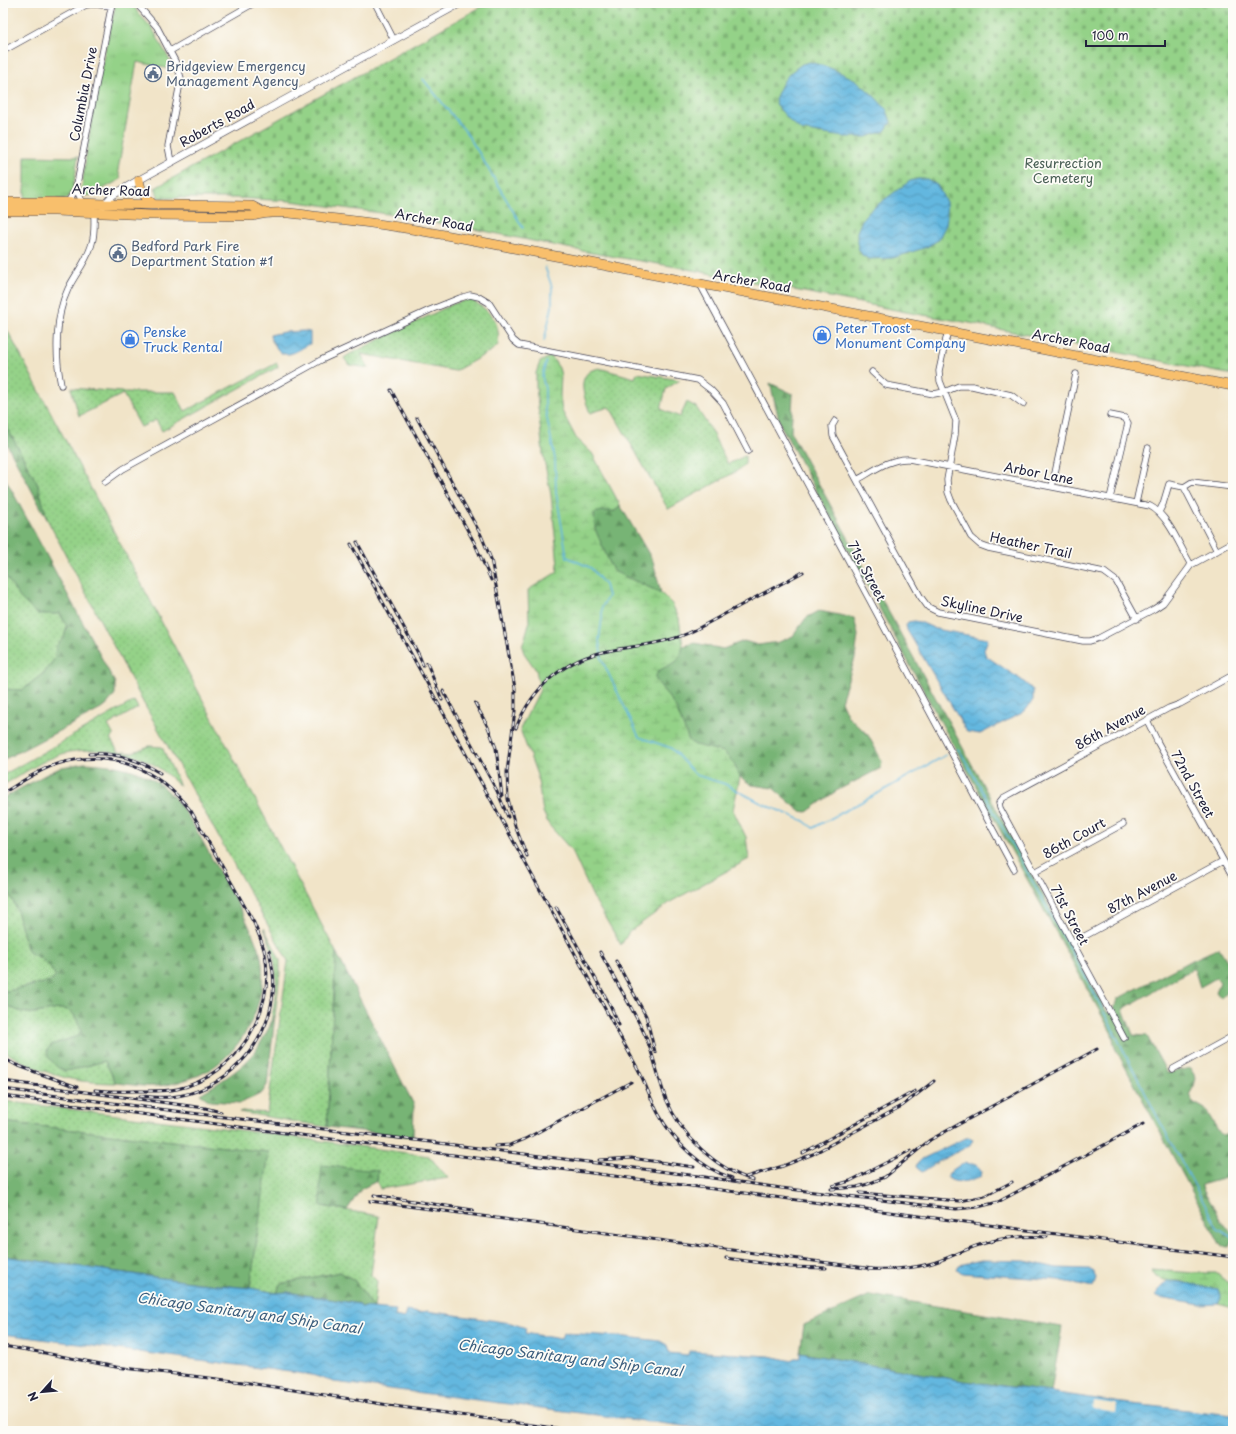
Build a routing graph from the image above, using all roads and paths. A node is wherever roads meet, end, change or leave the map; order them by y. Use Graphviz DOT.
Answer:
graph roads {
  1 [pos="136,3"];
  2 [pos="254,3"];
  3 [pos="375,3"];
  4 [pos="461,3"];
  5 [pos="111,5"];
  6 [pos="247,5"];
  7 [pos="394,40"];
  8 [pos="3,51"];
  9 [pos="170,51"];
  10 [pos="171,162"];
  11 [pos="139,180"];
  12 [pos="76,189"];
  13 [pos="3,202"];
  14 [pos="68,202"];
  15 [pos="82,203"];
  16 [pos="105,204"];
  17 [pos="153,204"];
  18 [pos="3,211"];
  19 [pos="94,213"];
  20 [pos="265,213"];
  21 [pos="700,284"];
  22 [pos="948,330"];
  23 [pos="872,372"];
  24 [pos="1076,374"];
  25 [pos="61,385"];
  26 [pos="1233,386"];
  27 [pos="944,392"];
  28 [pos="1023,404"];
  29 [pos="1110,415"];
  30 [pos="835,421"];
  31 [pos="1148,448"];
  32 [pos="748,451"];
  33 [pos="949,466"];
  34 [pos="857,480"];
  35 [pos="105,482"];
  36 [pos="1184,486"];
  37 [pos="1052,487"];
  38 [pos="1233,487"];
  39 [pos="1110,498"];
  40 [pos="1136,503"];
  41 [pos="1159,512"];
  42 [pos="1233,542"];
  43 [pos="1217,550"];
  44 [pos="1191,565"];
  45 [pos="1137,619"];
  46 [pos="1233,675"];
  47 [pos="1147,720"];
  48 [pos="999,803"];
  49 [pos="1123,824"];
  50 [pos="1223,861"];
  51 [pos="1014,869"];
  52 [pos="1035,872"];
  53 [pos="1233,878"];
  54 [pos="1072,942"];
  55 [pos="1233,1036"];
  56 [pos="1124,1038"];
  57 [pos="1173,1069"];
  1 -- 9 [label="street"];
  2 -- 6 [label="street"];
  3 -- 7 [label="street"];
  4 -- 7 [label="street, Roberts Road"];
  5 -- 8 [label="street"];
  5 -- 12 [label="street, Columbia Drive"];
  6 -- 9 [label="street"];
  7 -- 10 [label="street, Roberts Road"];
  9 -- 10 [label="street"];
  10 -- 11 [label="street, Roberts Road"];
  11 -- 16 [label="street, Roberts Road"];
  11 -- 17 [label="main road"];
  12 -- 14 [label="street, Columbia Drive"];
  12 -- 15 [label="street"];
  13 -- 14 [label="main road, Archer Road"];
  14 -- 15 [label="main road, Archer Road"];
  15 -- 16 [label="main road, Archer Road"];
  16 -- 17 [label="main road, Archer Road"];
  16 -- 19 [label="street, Roberts Road"];
  17 -- 20 [label="main road, Archer Road"];
  18 -- 19 [label="main road, Archer Road"];
  19 -- 20 [label="main road, Archer Road"];
  19 -- 25 [label="street"];
  20 -- 21 [label="main road, Archer Road"];
  21 -- 22 [label="main road, Archer Road"];
  21 -- 51 [label="street, 71st Street"];
  22 -- 26 [label="main road, Archer Road"];
  22 -- 27 [label="street, Heather Trail"];
  23 -- 27 [label="street"];
  24 -- 37 [label="street"];
  27 -- 28 [label="street"];
  27 -- 33 [label="street, Heather Trail"];
  29 -- 39 [label="street"];
  30 -- 34 [label="street, Skyline Drive"];
  31 -- 40 [label="street"];
  32 -- 35 [label="street"];
  33 -- 34 [label="street, Arbor Lane"];
  33 -- 37 [label="street, Arbor Lane"];
  33 -- 45 [label="street, Heather Trail"];
  34 -- 45 [label="street, Skyline Drive"];
  36 -- 38 [label="street"];
  36 -- 41 [label="street"];
  36 -- 43 [label="street"];
  37 -- 39 [label="street, Arbor Lane"];
  39 -- 40 [label="street, Arbor Lane"];
  40 -- 41 [label="street, Arbor Lane"];
  41 -- 44 [label="street"];
  42 -- 43 [label="street"];
  43 -- 44 [label="street"];
  44 -- 45 [label="street, Skyline Drive"];
  46 -- 47 [label="street, 86th Avenue"];
  47 -- 48 [label="street, 86th Avenue"];
  47 -- 50 [label="street, 72nd Street"];
  48 -- 52 [label="street, 71st Street"];
  49 -- 52 [label="street, 86th Court"];
  50 -- 53 [label="street, 72nd Street"];
  50 -- 54 [label="street, 87th Avenue"];
  52 -- 54 [label="street, 71st Street"];
  54 -- 56 [label="street, 71st Street"];
  55 -- 57 [label="street"];
}
